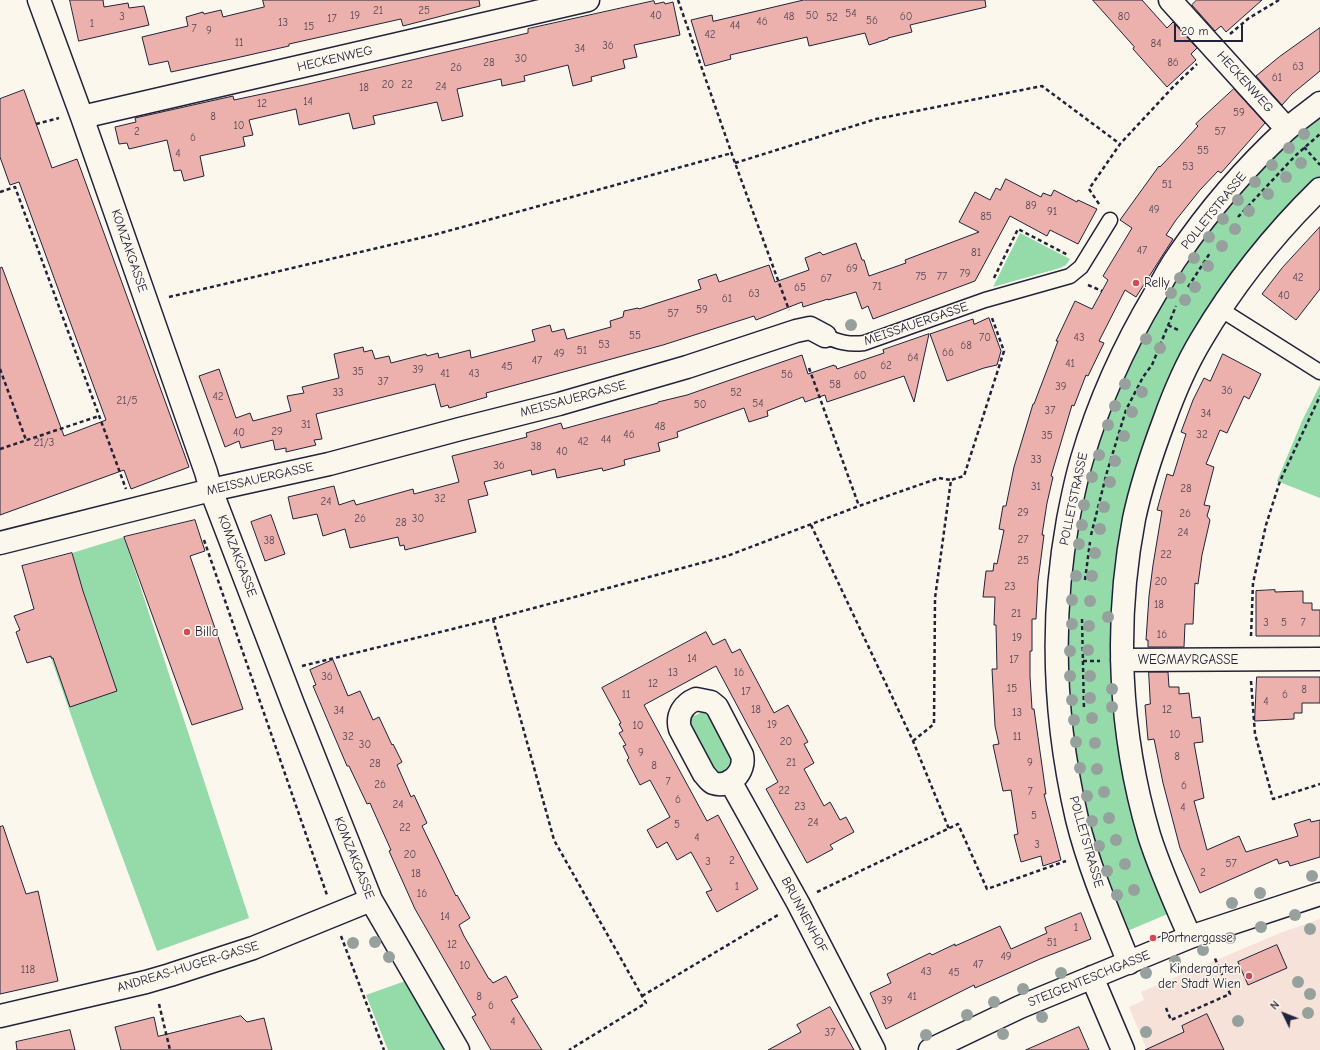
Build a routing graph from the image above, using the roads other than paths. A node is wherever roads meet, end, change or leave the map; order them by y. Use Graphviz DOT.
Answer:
graph roads {
  1 [pos="39,0"];
  2 [pos="588,0"];
  3 [pos="1170,0"];
  4 [pos="1320,103"];
  5 [pos="74,117"];
  6 [pos="1287,129"];
  7 [pos="1320,189"];
  8 [pos="1110,220"];
  9 [pos="1220,309"];
  10 [pos="824,336"];
  11 [pos="1320,372"];
  12 [pos="211,490"];
  13 [pos="0,543"];
  14 [pos="1320,659"];
  15 [pos="1122,660"];
  16 [pos="730,781"];
  17 [pos="1320,894"];
  18 [pos="371,900"];
  19 [pos="1190,937"];
  20 [pos="1129,963"];
  21 [pos="1092,977"];
  22 [pos="0,1016"];
  23 [pos="458,1050"];
  24 [pos="874,1050"];
  25 [pos="930,1050"];
  26 [pos="1123,1050"];
  1 -- 5 [label="street, KOMZAKGASSE"];
  2 -- 5 [label="street, HECKENWEG"];
  3 -- 6 [label="street, HECKENWEG"];
  4 -- 6 [label="street, POLLETSTRASSE"];
  5 -- 12 [label="street, KOMZAKGASSE"];
  6 -- 20 [label="street, POLLETSTRASSE"];
  7 -- 9 [label="street"];
  8 -- 10 [label="lane, MEISSAUERGASSE"];
  9 -- 11 [label="lane"];
  9 -- 15 [label="street"];
  10 -- 12 [label="street, MEISSAUERGASSE"];
  12 -- 13 [label="street, MEISSAUERGASSE"];
  12 -- 18 [label="street, KOMZAKGASSE"];
  14 -- 15 [label="street, WEGMAYRGASSE"];
  15 -- 19 [label="street"];
  16 -- 24 [label="street, BRUNNENHOF"];
  17 -- 19 [label="street, STEIGENTESCHGASSE"];
  18 -- 22 [label="street, ANDREAS-HUGER-GASSE"];
  18 -- 23 [label="street, KOMZAKGASSE"];
  19 -- 20 [label="street, STEIGENTESCHGASSE"];
  20 -- 21 [label="street, STEIGENTESCHGASSE"];
  21 -- 25 [label="street, STEIGENTESCHGASSE"];
  21 -- 26 [label="street"];
}
